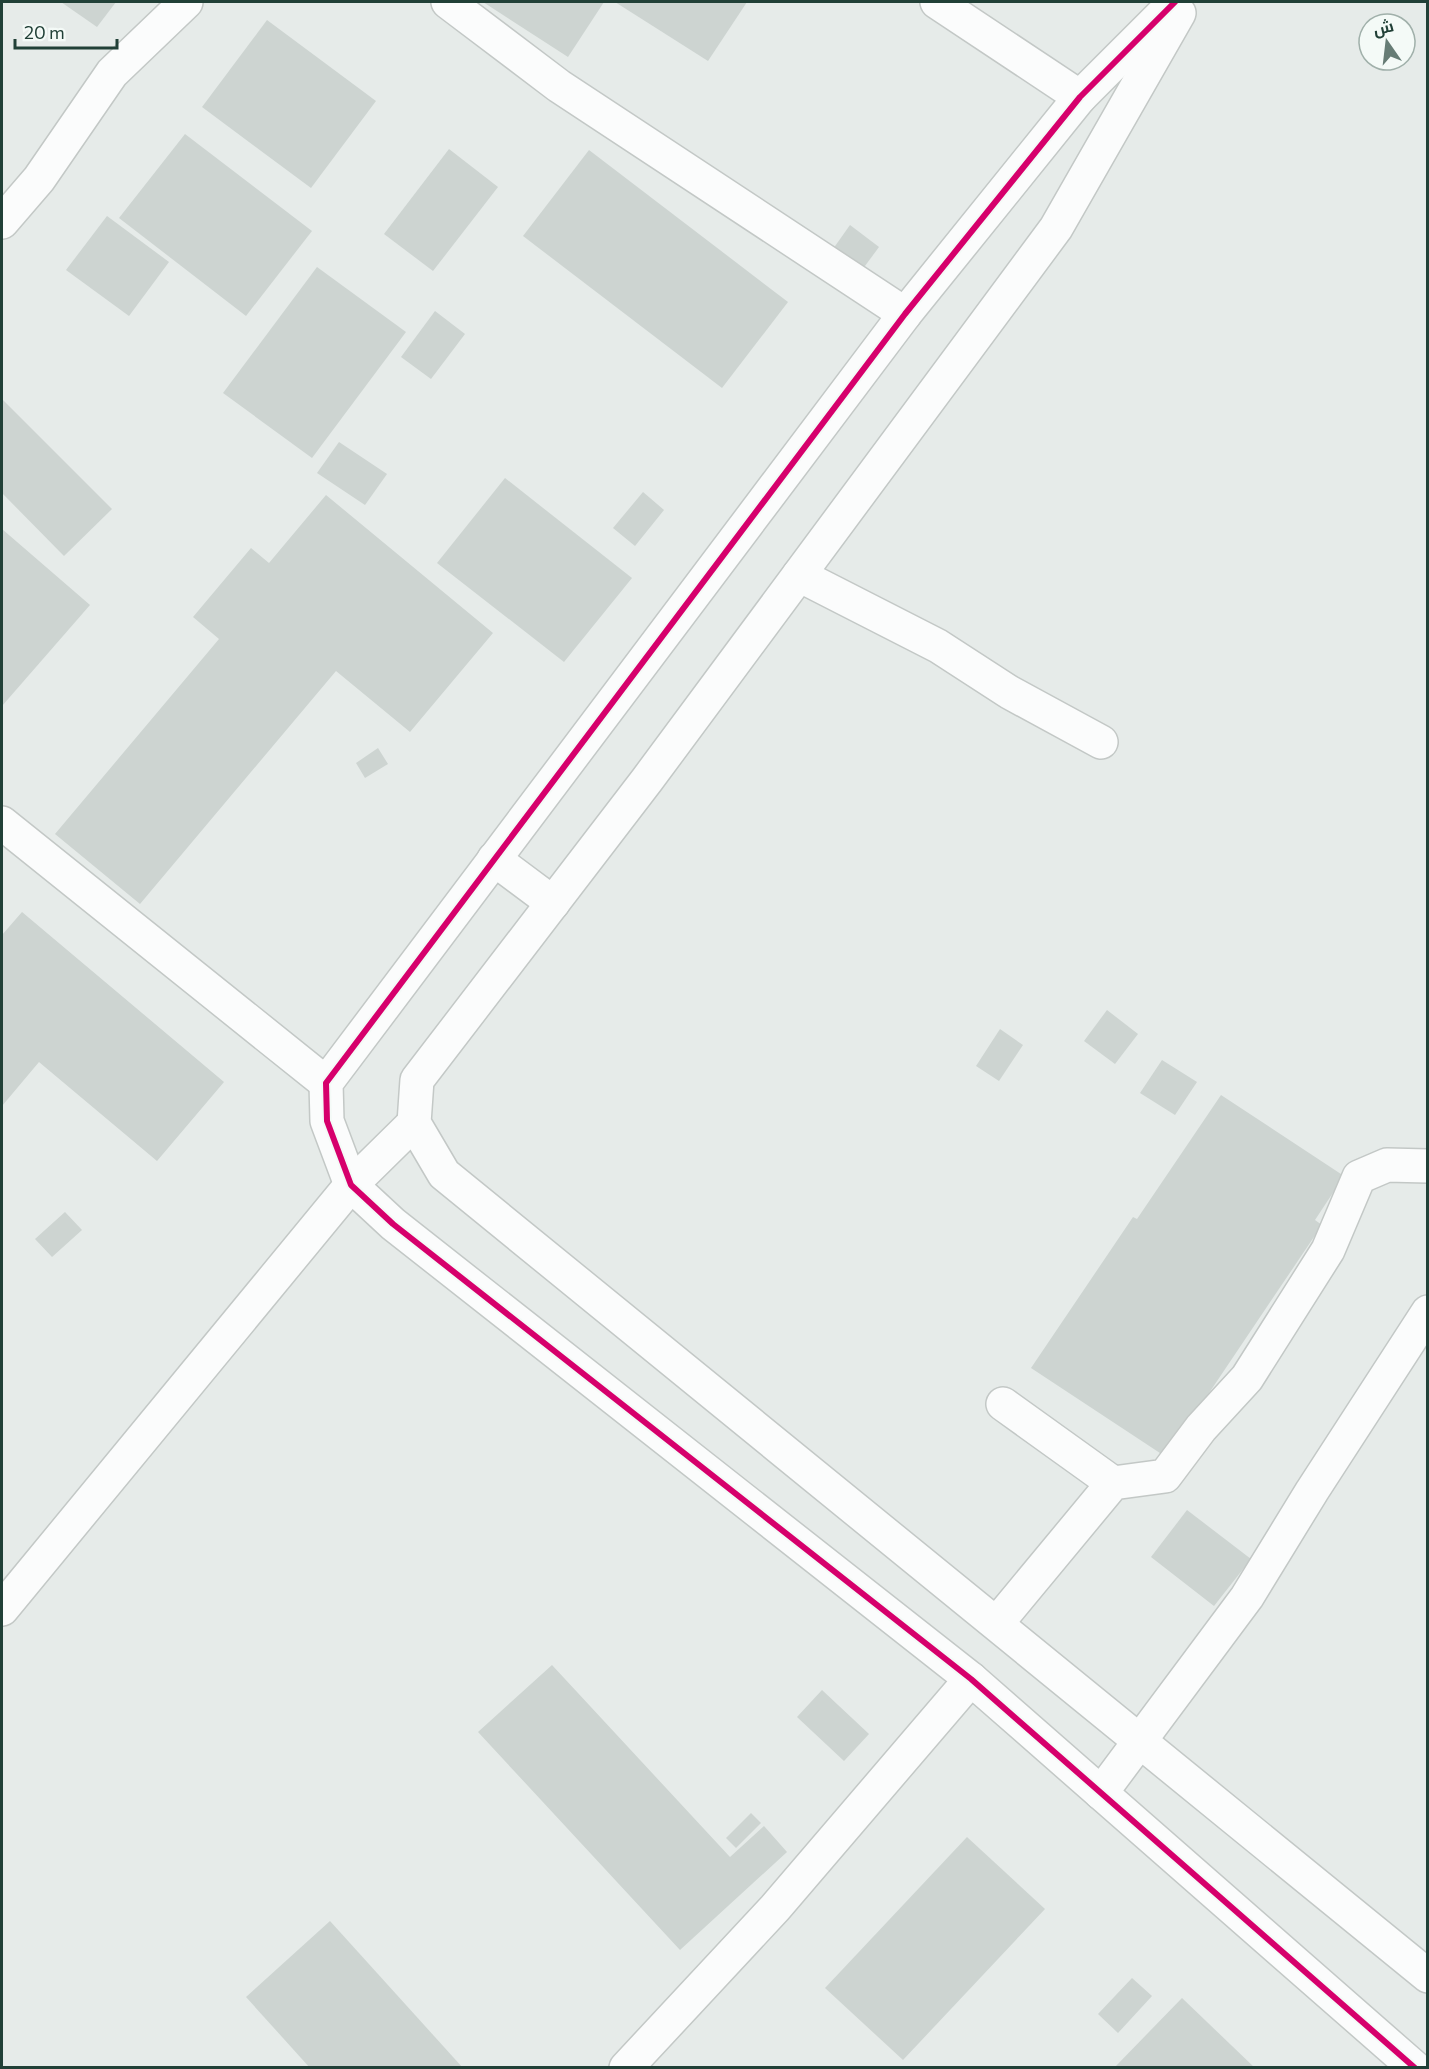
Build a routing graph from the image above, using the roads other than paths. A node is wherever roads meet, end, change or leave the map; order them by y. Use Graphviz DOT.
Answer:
graph roads {
  1 [pos="186,2"];
  2 [pos="448,2"];
  3 [pos="937,2"];
  4 [pos="1175,2"];
  5 [pos="1185,2"];
  6 [pos="1080,97"];
  7 [pos="2,222"];
  8 [pos="905,315"];
  9 [pos="799,575"];
  10 [pos="1101,742"];
  11 [pos="2,823"];
  12 [pos="494,860"];
  13 [pos="553,903"];
  14 [pos="326,1083"];
  15 [pos="414,1124"];
  16 [pos="1428,1166"];
  17 [pos="351,1185"];
  18 [pos="1428,1312"];
  19 [pos="1003,1404"];
  20 [pos="1113,1483"];
  21 [pos="2,1609"];
  22 [pos="997,1623"];
  23 [pos="971,1679"];
  24 [pos="1140,1740"];
  25 [pos="1101,1793"];
  26 [pos="1428,1976"];
  27 [pos="1395,2061"];
  28 [pos="626,2067"];
  1 -- 7 [label="street"];
  2 -- 8 [label="street"];
  3 -- 6 [label="street"];
  4 -- 6 [label="street"];
  5 -- 9 [label="street"];
  6 -- 8 [label="street"];
  8 -- 12 [label="street"];
  9 -- 10 [label="street"];
  9 -- 13 [label="street"];
  11 -- 14 [label="street"];
  12 -- 13 [label="street"];
  12 -- 14 [label="street"];
  13 -- 15 [label="street"];
  14 -- 17 [label="street"];
  15 -- 17 [label="street"];
  15 -- 22 [label="street"];
  16 -- 20 [label="street"];
  17 -- 21 [label="street"];
  17 -- 23 [label="street"];
  18 -- 24 [label="street"];
  19 -- 20 [label="street"];
  20 -- 22 [label="street"];
  22 -- 24 [label="street"];
  23 -- 25 [label="street"];
  23 -- 28 [label="street"];
  24 -- 25 [label="street"];
  24 -- 26 [label="street"];
  25 -- 27 [label="street"];
}
